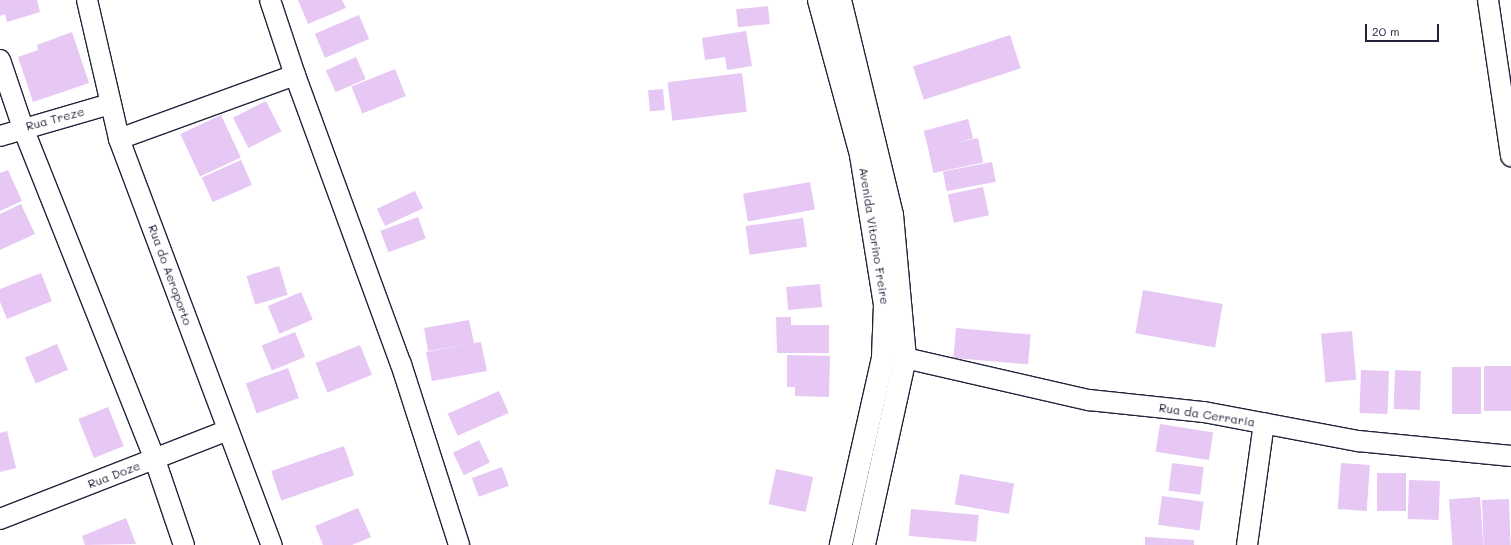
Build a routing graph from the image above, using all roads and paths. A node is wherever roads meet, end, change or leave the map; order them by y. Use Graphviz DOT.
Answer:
graph roads {
  1 [pos="87,0"];
  2 [pos="270,0"];
  3 [pos="819,0"];
  4 [pos="840,0"];
  5 [pos="1488,0"];
  6 [pos="0,60"];
  7 [pos="295,75"];
  8 [pos="110,104"];
  9 [pos="23,128"];
  10 [pos="0,136"];
  11 [pos="119,139"];
  12 [pos="1511,156"];
  13 [pos="905,358"];
  14 [pos="1264,423"];
  15 [pos="228,430"];
  16 [pos="1511,456"];
  17 [pos="155,460"];
  18 [pos="0,519"];
  19 [pos="184,545"];
  20 [pos="272,545"];
  21 [pos="459,545"];
  22 [pos="841,545"];
  23 [pos="864,545"];
  24 [pos="1247,545"];
  1 -- 8 [label="street, Rua do Aeroporto"];
  2 -- 7 [label="street"];
  3 -- 22 [label="street, Avenida Vitorino Freire"];
  4 -- 13 [label="street, Avenida Vitorino Freire"];
  5 -- 12 [label="street"];
  6 -- 9 [label="street"];
  7 -- 11 [label="street"];
  7 -- 21 [label="street"];
  8 -- 9 [label="street, Rua Treze"];
  8 -- 11 [label="street, Rua do Aeroporto"];
  9 -- 10 [label="street, Rua Treze"];
  9 -- 17 [label="street"];
  11 -- 15 [label="street, Rua do Aeroporto"];
  13 -- 14 [label="street, Rua da Cerraria"];
  13 -- 23 [label="street, Avenida Vitorino Freire"];
  14 -- 16 [label="street, Rua da Cerraria"];
  14 -- 24 [label="street"];
  15 -- 17 [label="street, Rua Doze"];
  15 -- 20 [label="street, Rua do Aeroporto"];
  17 -- 18 [label="street, Rua Doze"];
  17 -- 19 [label="street"];
}
